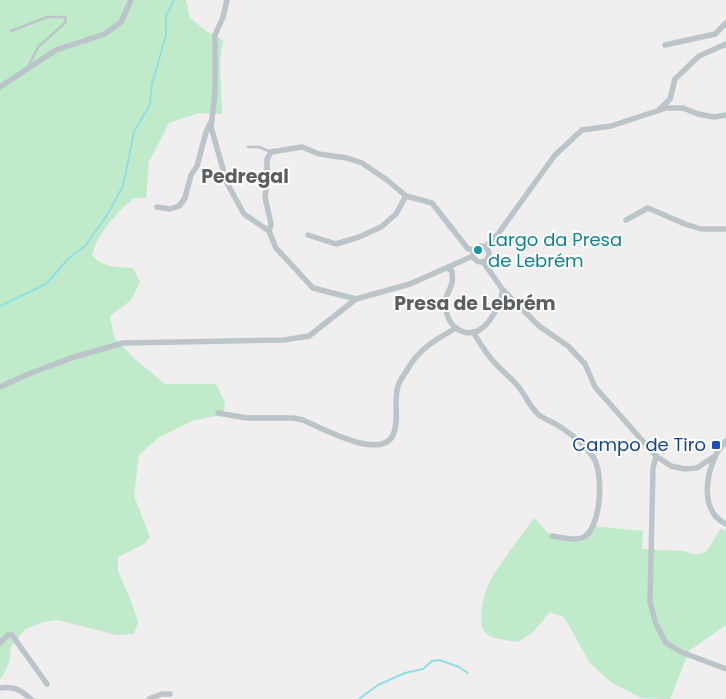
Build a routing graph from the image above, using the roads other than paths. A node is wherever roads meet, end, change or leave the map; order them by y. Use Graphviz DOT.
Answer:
graph roads {
  1 [pos="131,0"];
  2 [pos="226,0"];
  3 [pos="726,23"];
  4 [pos="11,31"];
  5 [pos="726,44"];
  6 [pos="665,45"];
  7 [pos="28,69"];
  8 [pos="0,88"];
  9 [pos="657,111"];
  10 [pos="726,115"];
  11 [pos="212,120"];
  12 [pos="248,146"];
  13 [pos="271,152"];
  14 [pos="406,196"];
  15 [pos="157,207"];
  16 [pos="626,220"];
  17 [pos="726,229"];
  18 [pos="270,231"];
  19 [pos="308,236"];
  20 [pos="485,247"];
  21 [pos="474,253"];
  22 [pos="483,262"];
  23 [pos="447,268"];
  24 [pos="503,290"];
  25 [pos="356,299"];
  26 [pos="456,328"];
  27 [pos="473,332"];
  28 [pos="0,387"];
  29 [pos="218,413"];
  30 [pos="726,441"];
  31 [pos="656,456"];
  32 [pos="715,456"];
  33 [pos="726,524"];
  34 [pos="552,536"];
  35 [pos="0,643"];
  36 [pos="725,669"];
  37 [pos="47,684"];
  38 [pos="0,688"];
  39 [pos="170,694"];
  40 [pos="31,699"];
  41 [pos="149,699"];
  1 -- 7 [label="street"];
  2 -- 11 [label="street"];
  3 -- 6 [label="street"];
  4 -- 7 [label="lane"];
  5 -- 9 [label="street"];
  7 -- 8 [label="street"];
  9 -- 10 [label="street"];
  9 -- 20 [label="street"];
  11 -- 15 [label="street"];
  11 -- 18 [label="street"];
  12 -- 13 [label="lane"];
  13 -- 14 [label="street"];
  13 -- 18 [label="street"];
  14 -- 19 [label="street"];
  14 -- 21 [label="street"];
  16 -- 17 [label="street"];
  18 -- 25 [label="street"];
  20 -- 21 [label="street"];
  20 -- 22 [label="street"];
  21 -- 22 [label="street"];
  21 -- 23 [label="street"];
  22 -- 24 [label="street"];
  23 -- 25 [label="street"];
  23 -- 26 [label="street"];
  24 -- 27 [label="street"];
  24 -- 31 [label="street"];
  25 -- 28 [label="street"];
  26 -- 27 [label="street"];
  26 -- 29 [label="street"];
  27 -- 34 [label="street"];
  30 -- 32 [label="street"];
  31 -- 32 [label="street"];
  31 -- 36 [label="street"];
  32 -- 33 [label="street"];
  35 -- 37 [label="street"];
  38 -- 40 [label="street"];
  39 -- 41 [label="street"];
}
